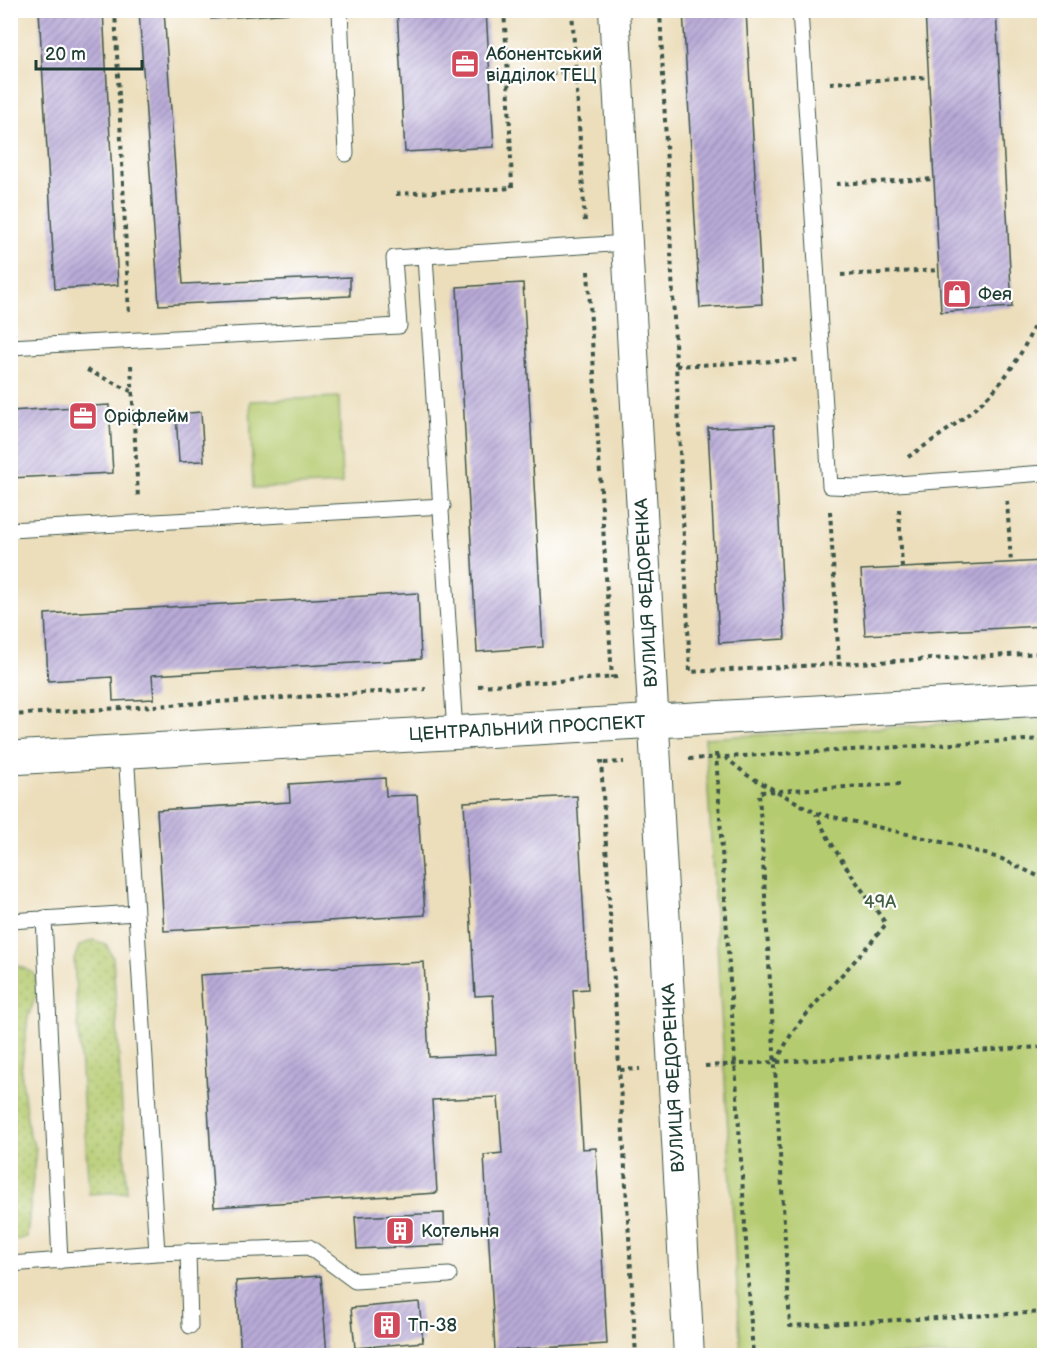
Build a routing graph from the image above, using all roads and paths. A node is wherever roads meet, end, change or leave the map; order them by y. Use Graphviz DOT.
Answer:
graph roads {
  1 [pos="115,10"];
  2 [pos="340,10"];
  3 [pos="504,10"];
  4 [pos="572,10"];
  5 [pos="614,10"];
  6 [pos="660,10"];
  7 [pos="800,10"];
  8 [pos="576,72"];
  9 [pos="508,75"];
  10 [pos="928,77"];
  11 [pos="804,84"];
  12 [pos="346,154"];
  13 [pos="934,179"];
  14 [pos="811,185"];
  15 [pos="1044,193"];
  16 [pos="396,194"];
  17 [pos="627,243"];
  18 [pos="586,245"];
  19 [pos="425,256"];
  20 [pos="939,270"];
  21 [pos="816,276"];
  22 [pos="1044,295"];
  23 [pos="1044,300"];
  24 [pos="130,340"];
  25 [pos="10,347"];
  26 [pos="821,359"];
  27 [pos="676,366"];
  28 [pos="83,368"];
  29 [pos="133,392"];
  30 [pos="901,460"];
  31 [pos="1044,473"];
  32 [pos="1005,476"];
  33 [pos="897,484"];
  34 [pos="830,486"];
  35 [pos="443,506"];
  36 [pos="140,523"];
  37 [pos="10,530"];
  38 [pos="1011,563"];
  39 [pos="902,568"];
  40 [pos="1044,653"];
  41 [pos="839,664"];
  42 [pos="711,672"];
  43 [pos="452,687"];
  44 [pos="1044,699"];
  45 [pos="10,715"];
  46 [pos="714,717"];
  47 [pos="653,721"];
  48 [pos="455,733"];
  49 [pos="1044,739"];
  50 [pos="126,751"];
  51 [pos="717,757"];
  52 [pos="725,757"];
  53 [pos="10,758"];
  54 [pos="591,760"];
  55 [pos="656,760"];
  56 [pos="604,763"];
  57 [pos="900,784"];
  58 [pos="776,791"];
  59 [pos="816,813"];
  60 [pos="1044,879"];
  61 [pos="136,913"];
  62 [pos="44,918"];
  63 [pos="10,921"];
  64 [pos="1044,1047"];
  65 [pos="776,1063"];
  66 [pos="673,1068"];
  67 [pos="620,1070"];
  68 [pos="188,1251"];
  69 [pos="157,1253"];
  70 [pos="60,1261"];
  71 [pos="10,1264"];
  72 [pos="449,1275"];
  73 [pos="1044,1312"];
  74 [pos="190,1326"];
  75 [pos="636,1356"];
  76 [pos="689,1356"];
  77 [pos="753,1356"];
  1 -- 24 [label="path"];
  2 -- 12 [label="lane"];
  3 -- 9 [label="path"];
  4 -- 8 [label="path"];
  5 -- 17 [label="street, ВУЛИЦЯ ФЕДОРЕНКА"];
  6 -- 27 [label="path"];
  7 -- 11 [label="lane"];
  8 -- 9 [label="path"];
  8 -- 18 [label="path"];
  9 -- 16 [label="path"];
  10 -- 11 [label="path"];
  11 -- 14 [label="lane"];
  13 -- 14 [label="path"];
  14 -- 21 [label="lane"];
  15 -- 22 [label="path"];
  17 -- 18 [label="lane"];
  17 -- 47 [label="street, ВУЛИЦЯ ФЕДОРЕНКА"];
  18 -- 19 [label="lane"];
  18 -- 43 [label="path"];
  19 -- 24 [label="lane"];
  19 -- 35 [label="lane"];
  20 -- 21 [label="path"];
  21 -- 26 [label="lane"];
  23 -- 30 [label="path"];
  24 -- 25 [label="lane"];
  24 -- 29 [label="path"];
  26 -- 27 [label="path"];
  26 -- 34 [label="lane"];
  27 -- 42 [label="path"];
  28 -- 29 [label="path"];
  29 -- 36 [label="path"];
  31 -- 32 [label="lane"];
  32 -- 33 [label="lane"];
  32 -- 38 [label="path"];
  33 -- 34 [label="lane"];
  33 -- 39 [label="path"];
  34 -- 41 [label="path"];
  35 -- 36 [label="lane"];
  35 -- 43 [label="lane"];
  36 -- 37 [label="lane"];
  40 -- 41 [label="path"];
  41 -- 42 [label="path"];
  42 -- 46 [label="path"];
  43 -- 45 [label="path"];
  43 -- 48 [label="lane"];
  44 -- 46 [label="street, ЦЕНТРАЛЬНИЙ ПРОСПЕКТ"];
  46 -- 47 [label="street, ЦЕНТРАЛЬНИЙ ПРОСПЕКТ"];
  46 -- 51 [label="path"];
  47 -- 48 [label="street, ЦЕНТРАЛЬНИЙ ПРОСПЕКТ"];
  47 -- 55 [label="street, ВУЛИЦЯ ФЕДОРЕНКА"];
  48 -- 50 [label="street, ЦЕНТРАЛЬНИЙ ПРОСПЕКТ"];
  49 -- 52 [label="path"];
  50 -- 53 [label="street, ЦЕНТРАЛЬНИЙ ПРОСПЕКТ"];
  50 -- 61 [label="lane"];
  51 -- 52 [label="path"];
  51 -- 55 [label="path"];
  51 -- 77 [label="path"];
  52 -- 58 [label="path"];
  54 -- 56 [label="path"];
  55 -- 56 [label="path"];
  55 -- 66 [label="street, ВУЛИЦЯ ФЕДОРЕНКА"];
  56 -- 67 [label="path"];
  57 -- 58 [label="path"];
  58 -- 59 [label="path"];
  58 -- 65 [label="path"];
  59 -- 60 [label="path"];
  59 -- 65 [label="path"];
  61 -- 62 [label="lane"];
  61 -- 69 [label="lane"];
  62 -- 63 [label="lane"];
  62 -- 70 [label="lane"];
  64 -- 65 [label="path"];
  65 -- 66 [label="path"];
  65 -- 73 [label="path"];
  66 -- 67 [label="path"];
  66 -- 76 [label="street, ВУЛИЦЯ ФЕДОРЕНКА"];
  67 -- 75 [label="path"];
  68 -- 69 [label="lane"];
  68 -- 72 [label="lane"];
  68 -- 74 [label="lane"];
  69 -- 70 [label="lane"];
  70 -- 71 [label="lane"];
}
